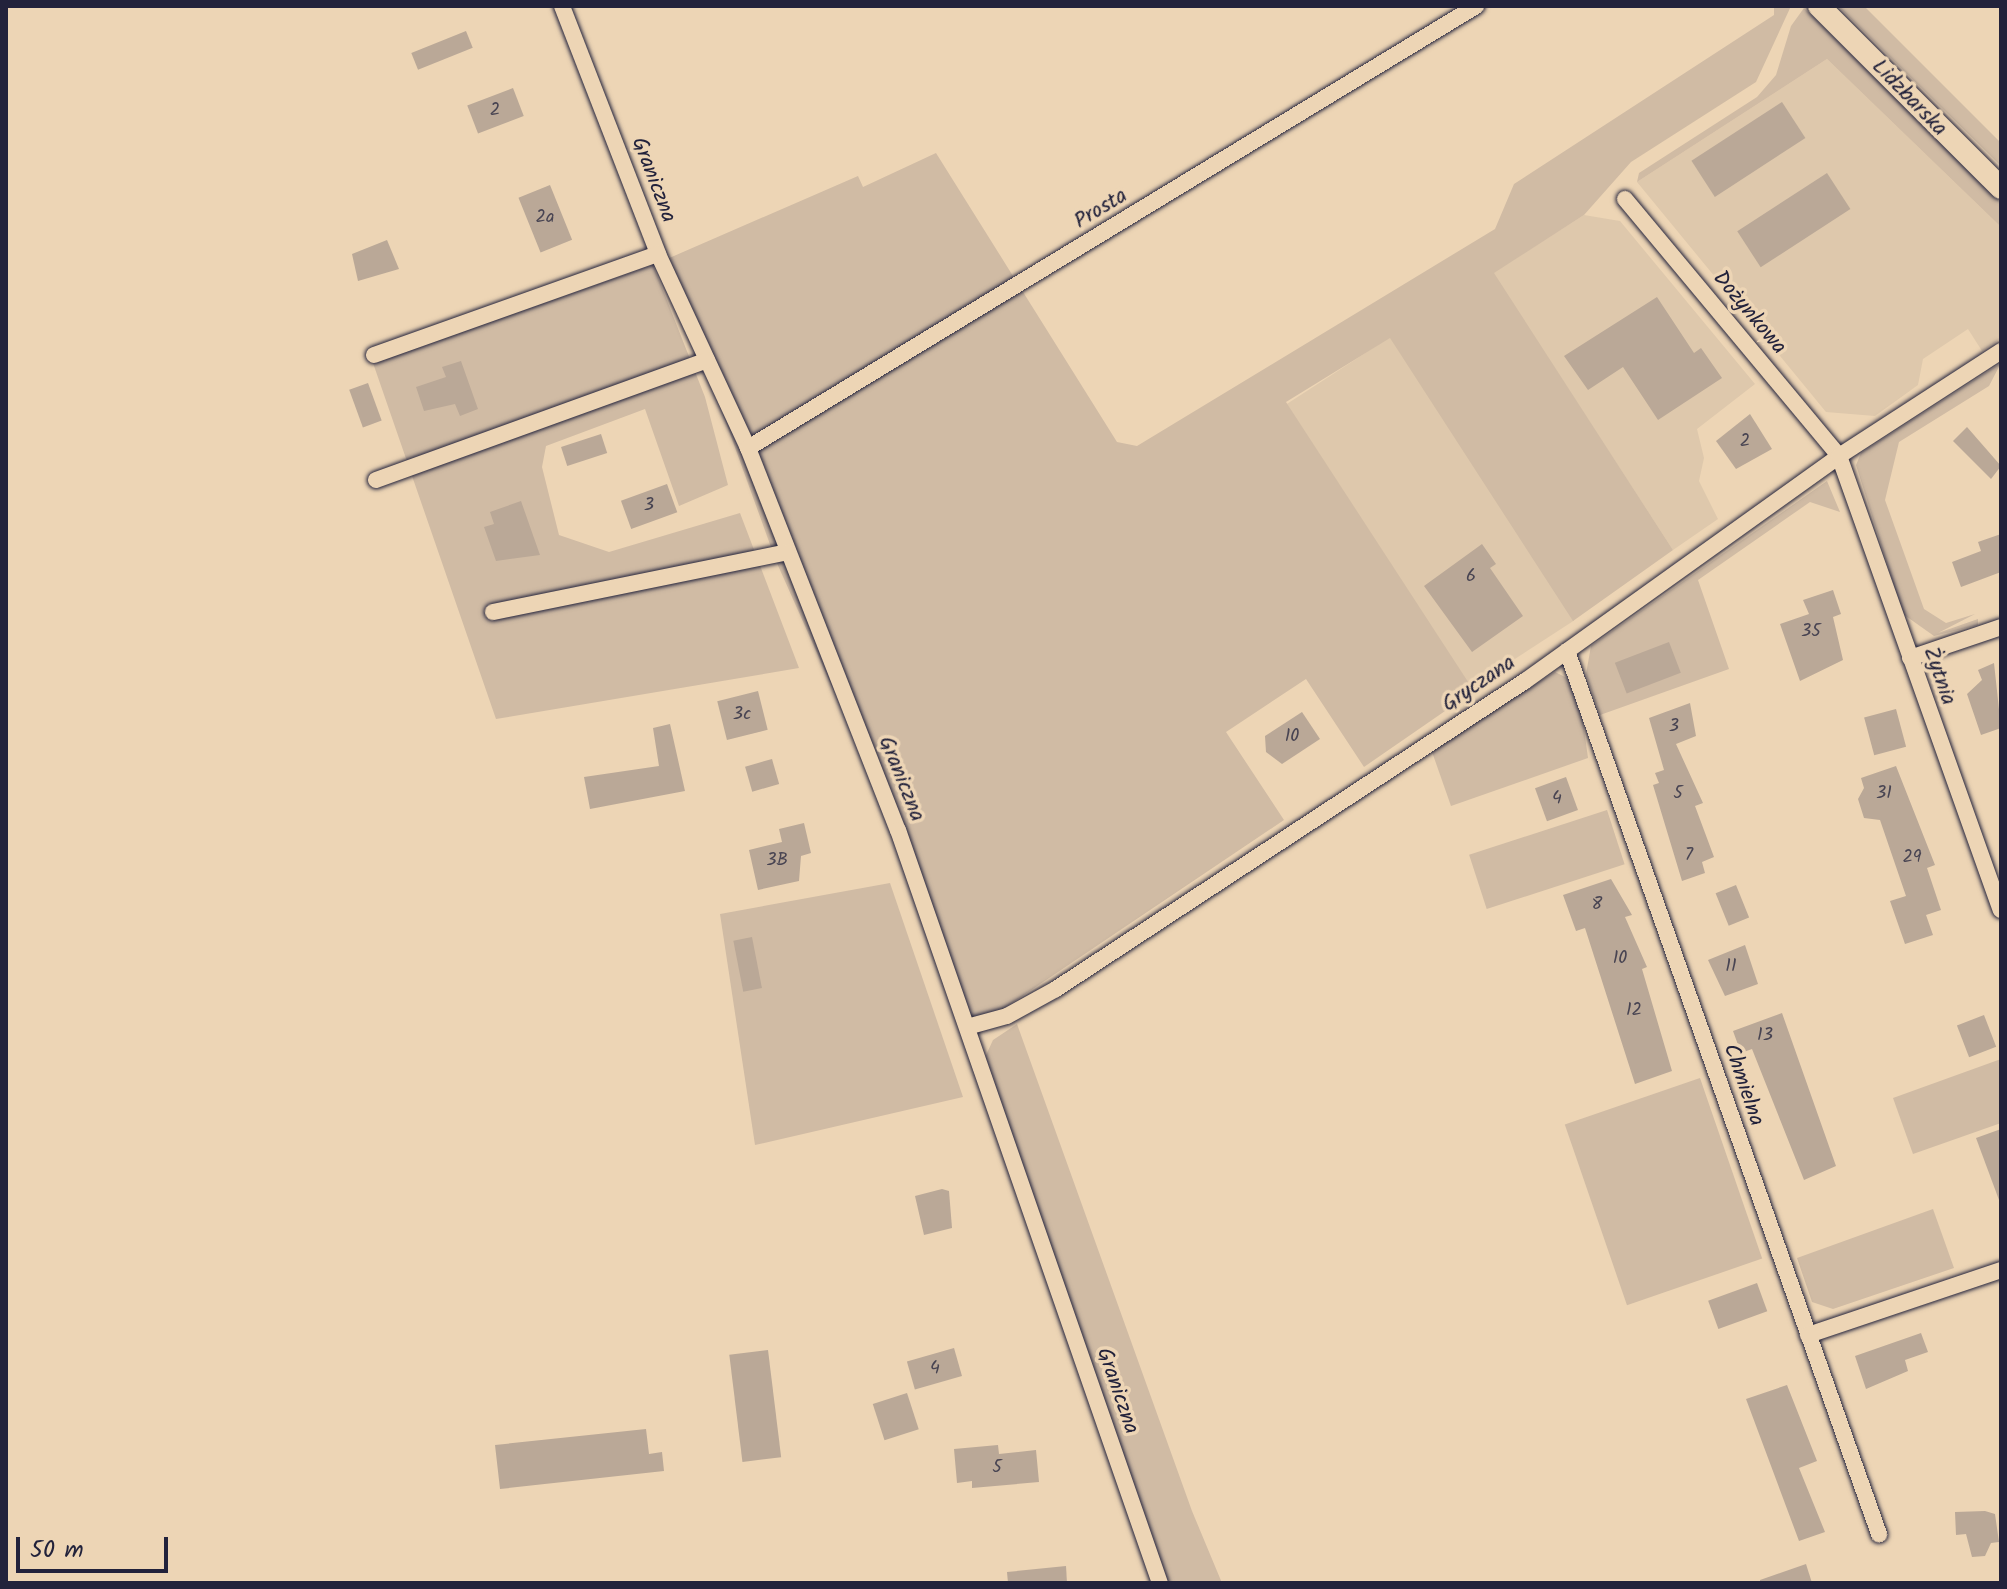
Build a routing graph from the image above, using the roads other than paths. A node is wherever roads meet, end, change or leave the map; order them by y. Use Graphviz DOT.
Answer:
graph roads {
  1 [pos="562,6"];
  2 [pos="1476,6"];
  3 [pos="1819,6"];
  4 [pos="2001,188"];
  5 [pos="1625,199"];
  6 [pos="658,254"];
  7 [pos="2001,351"];
  8 [pos="374,355"];
  9 [pos="707,360"];
  10 [pos="748,448"];
  11 [pos="1839,456"];
  12 [pos="376,480"];
  13 [pos="787,552"];
  14 [pos="493,612"];
  15 [pos="2001,627"];
  16 [pos="1567,651"];
  17 [pos="1910,658"];
  18 [pos="2001,910"];
  19 [pos="967,1027"];
  20 [pos="2001,1270"];
  21 [pos="1808,1335"];
  22 [pos="1879,1534"];
  23 [pos="1160,1583"];
  1 -- 6 [label="street, Graniczna"];
  2 -- 10 [label="street, Prosta"];
  3 -- 4 [label="main road, Lidzbarska"];
  5 -- 11 [label="street, Dożynkowa"];
  6 -- 8 [label="street"];
  6 -- 9 [label="street, Graniczna"];
  7 -- 11 [label="street, Gryczana"];
  9 -- 10 [label="street, Graniczna"];
  9 -- 12 [label="street"];
  10 -- 13 [label="street, Graniczna"];
  11 -- 16 [label="street, Gryczana"];
  11 -- 17 [label="street, Żytnia"];
  13 -- 14 [label="street"];
  13 -- 19 [label="street, Graniczna"];
  15 -- 17 [label="street"];
  16 -- 19 [label="street, Gryczana"];
  16 -- 21 [label="street, Chmielna"];
  17 -- 18 [label="street, Żytnia"];
  19 -- 23 [label="street, Graniczna"];
  20 -- 21 [label="street"];
  21 -- 22 [label="street, Chmielna"];
}
